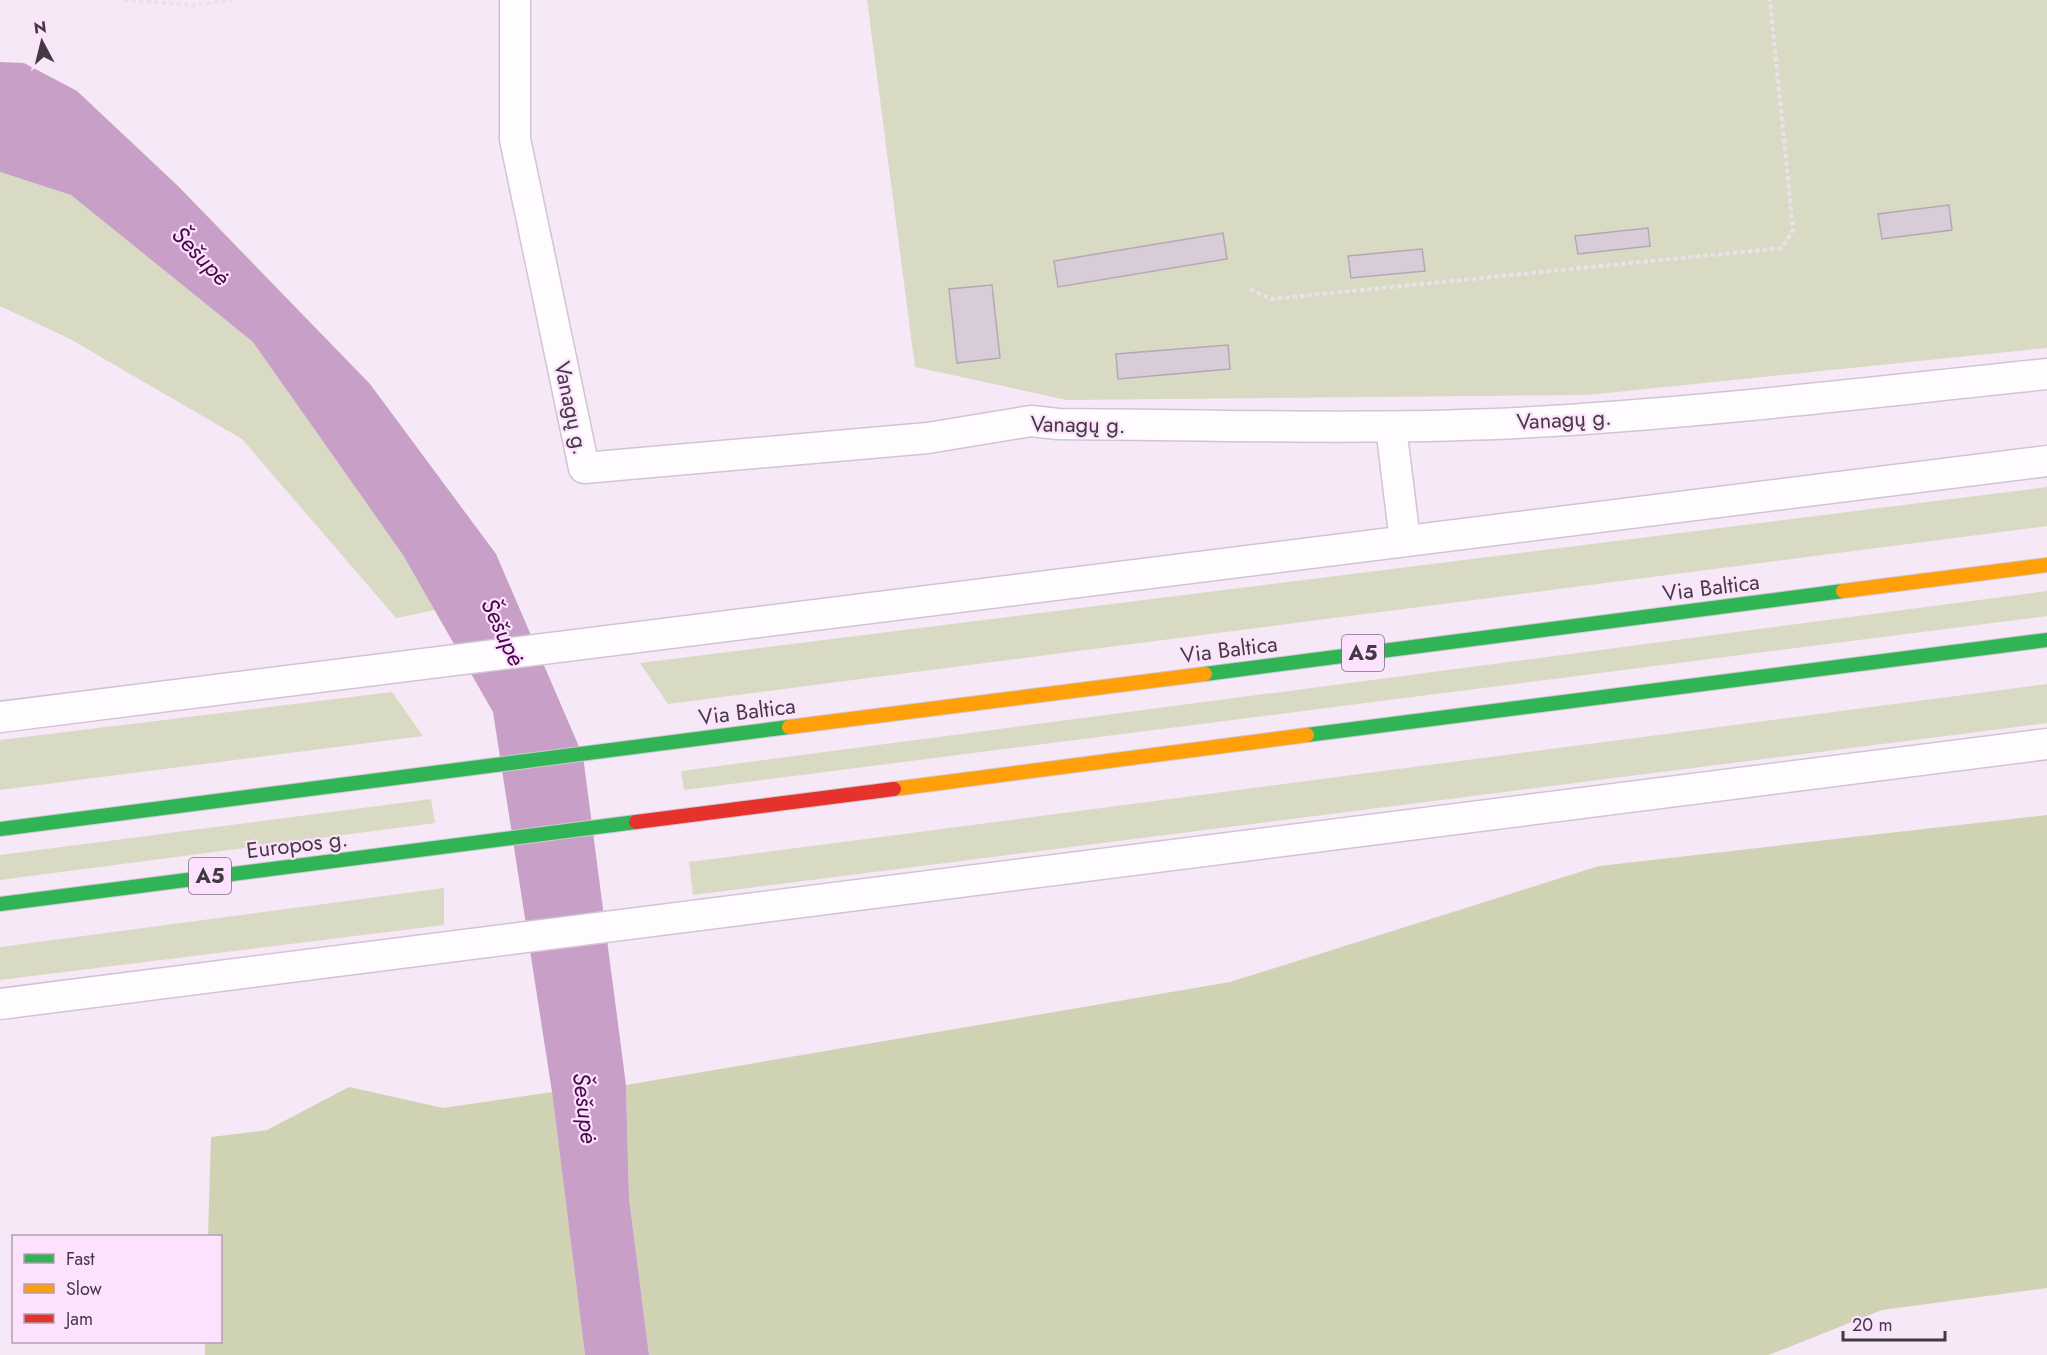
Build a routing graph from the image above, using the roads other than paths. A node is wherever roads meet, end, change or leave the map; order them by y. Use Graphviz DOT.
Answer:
graph roads {
  1 [pos="515,0"];
  2 [pos="2047,374"];
  3 [pos="1391,427"];
  4 [pos="2047,461"];
  5 [pos="1405,541"];
  6 [pos="2047,565"];
  7 [pos="2047,640"];
  8 [pos="0,717"];
  9 [pos="2047,744"];
  10 [pos="0,829"];
  11 [pos="0,904"];
  12 [pos="0,1004"];
  1 -- 3 [label="street, Vanagų g."];
  2 -- 3 [label="street, Vanagų g."];
  3 -- 5 [label="street"];
  4 -- 5 [label="street"];
  5 -- 8 [label="street"];
  6 -- 10 [label="highway, Via Baltica / A5"];
  7 -- 11 [label="highway, Europos g. / A5"];
  9 -- 12 [label="street"];
}
